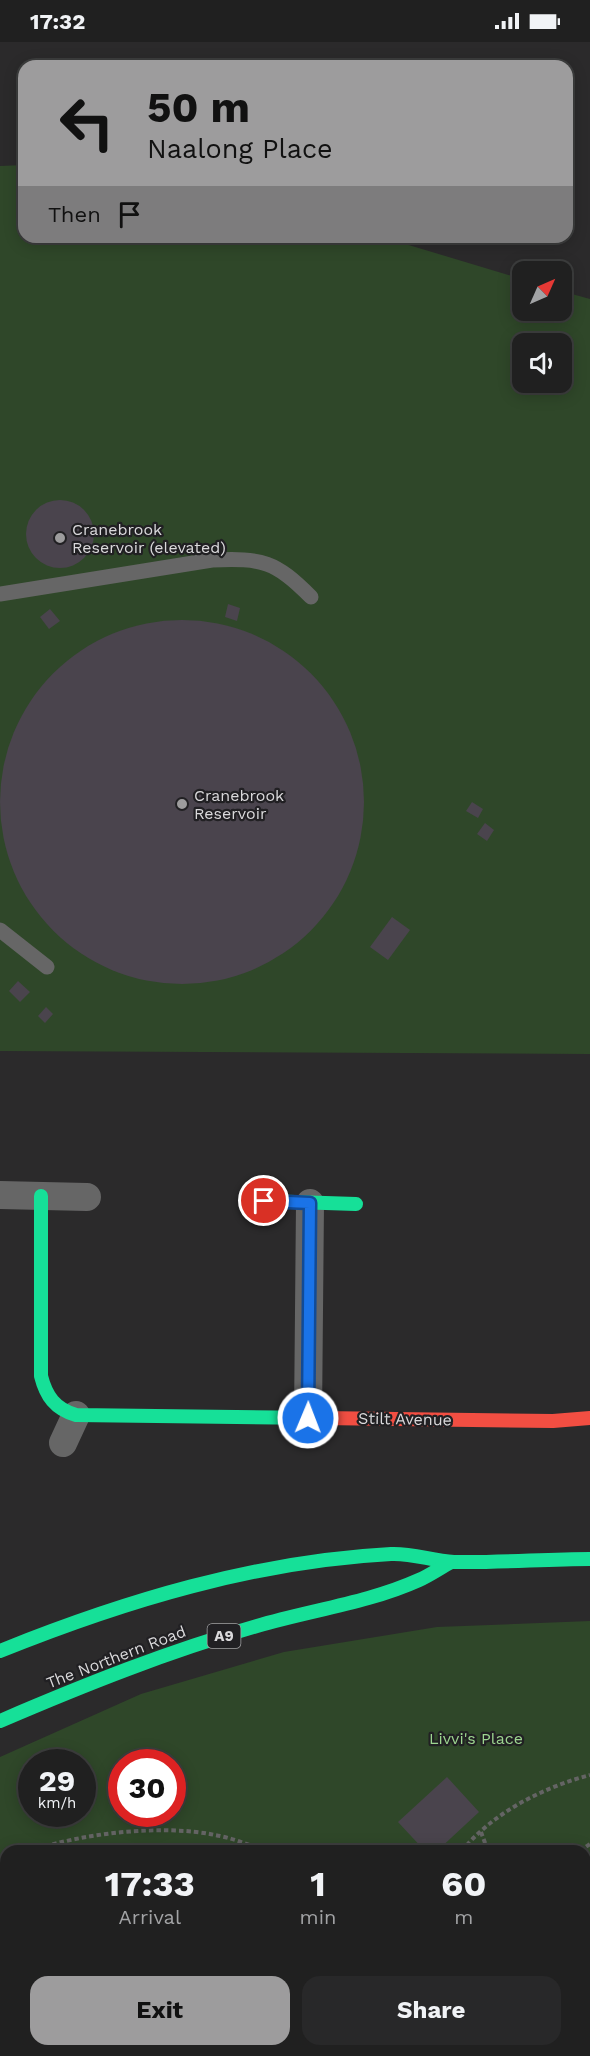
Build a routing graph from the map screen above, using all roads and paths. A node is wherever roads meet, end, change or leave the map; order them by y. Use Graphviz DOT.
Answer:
graph roads {
  1 [pos="0,594"];
  2 [pos="311,597"];
  3 [pos="0,930"];
  4 [pos="47,967"];
  5 [pos="0,1195"];
  6 [pos="41,1196"];
  7 [pos="87,1197"];
  8 [pos="264,1201"];
  9 [pos="310,1203"];
  10 [pos="356,1204"];
  11 [pos="76,1415"];
  12 [pos="308,1418"];
  13 [pos="590,1418"];
  14 [pos="63,1443"];
  15 [pos="590,1559"];
  16 [pos="450,1562"];
  17 [pos="0,1651"];
  18 [pos="0,1721"];
  19 [pos="590,1775"];
  20 [pos="481,1832"];
  21 [pos="56,1845"];
  22 [pos="248,1845"];
  23 [pos="468,1845"];
  24 [pos="486,1845"];
  1 -- 2 [label="lane"];
  3 -- 4 [label="lane"];
  5 -- 6 [label="street"];
  6 -- 7 [label="street"];
  6 -- 11 [label="main road, Stilt Avenue"];
  8 -- 9 [label="main road"];
  9 -- 10 [label="main road"];
  9 -- 12 [label="street"];
  11 -- 12 [label="main road, Stilt Avenue"];
  11 -- 14 [label="street"];
  12 -- 13 [label="main road, Stilt Avenue"];
  15 -- 16 [label="main road, The Northern Road / A9"];
  16 -- 17 [label="main road, The Northern Road / A9"];
  16 -- 18 [label="main road, The Northern Road / A9"];
  19 -- 20 [label="path"];
  20 -- 23 [label="path"];
  20 -- 24 [label="path"];
  21 -- 22 [label="path"];
}
